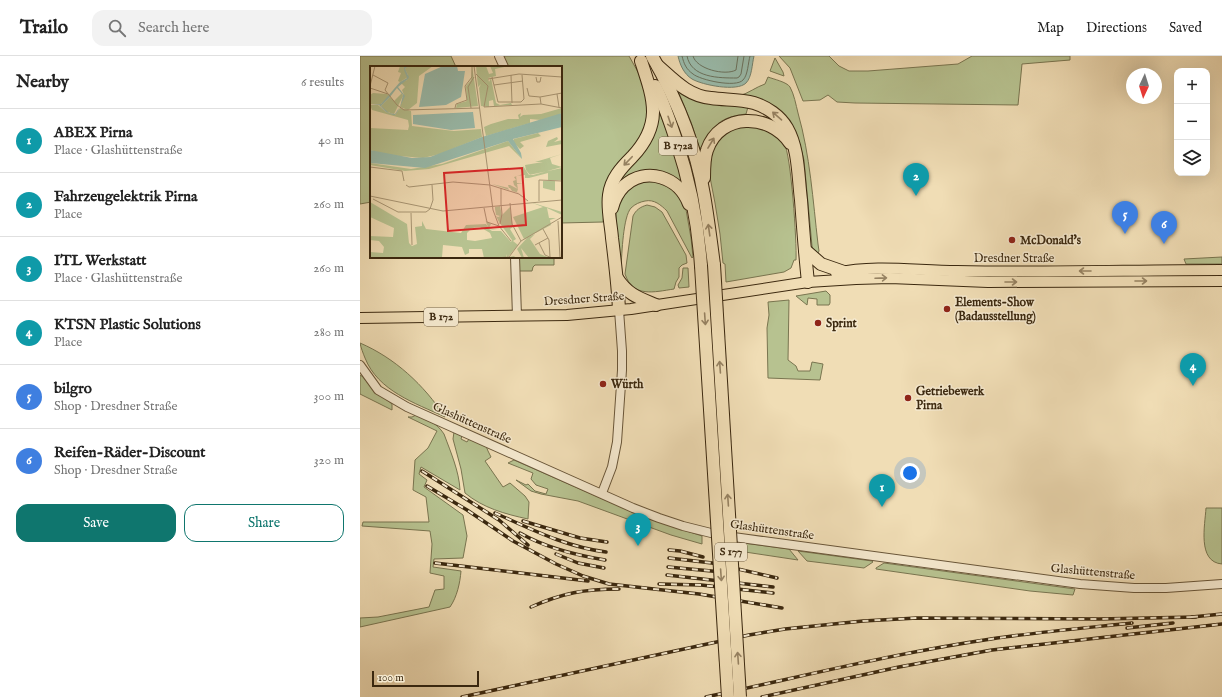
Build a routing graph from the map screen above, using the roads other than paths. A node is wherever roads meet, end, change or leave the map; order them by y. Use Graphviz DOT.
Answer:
graph roads {
  1 [pos="499,56"];
  2 [pos="647,60"];
  3 [pos="504,66"];
  4 [pos="794,150"];
  5 [pos="704,195"];
  6 [pos="610,217"];
  7 [pos="699,236"];
  8 [pos="805,250"];
  9 [pos="516,258"];
  10 [pos="714,265"];
  11 [pos="701,266"];
  12 [pos="1222,270"];
  13 [pos="841,275"];
  14 [pos="617,277"];
  15 [pos="1222,281"];
  16 [pos="808,282"];
  17 [pos="656,305"];
  18 [pos="619,310"];
  19 [pos="517,316"];
  20 [pos="362,319"];
  21 [pos="360,365"];
  22 [pos="602,493"];
  23 [pos="1222,584"];
  24 [pos="728,697"];
  25 [pos="740,697"];
  1 -- 3 [label="street"];
  4 -- 2 [label="highway, one-way"];
  2 -- 5 [label="highway, B 172a"];
  2 -- 6 [label="highway, one-way"];
  2 -- 7 [label="highway, B 172a, one-way"];
  5 -- 4 [label="highway, one-way"];
  4 -- 8 [label="highway"];
  10 -- 5 [label="highway, B 172a, one-way"];
  6 -- 7 [label="highway"];
  6 -- 14 [label="highway"];
  7 -- 11 [label="highway, B 172a"];
  8 -- 13 [label="highway"];
  8 -- 16 [label="highway"];
  9 -- 19 [label="street"];
  25 -- 10 [label="highway, S 177, one-way, bridge"];
  11 -- 24 [label="highway, S 177, one-way, bridge"];
  12 -- 13 [label="main road, Dresdner Straße, one-way"];
  13 -- 15 [label="main road, Dresdner Straße, one-way"];
  13 -- 16 [label="main road, Dresdner Straße / B 172"];
  14 -- 17 [label="highway"];
  14 -- 18 [label="highway"];
  16 -- 17 [label="main road, Dresdner Straße / B 172"];
  17 -- 18 [label="main road, Dresdner Straße / B 172"];
  18 -- 19 [label="main road, Dresdner Straße / B 172"];
  18 -- 22 [label="street"];
  19 -- 20 [label="main road, Dresdner Straße / B 172"];
  21 -- 22 [label="street, Glashüttenstraße"];
  22 -- 23 [label="street, Glashüttenstraße"];
}
